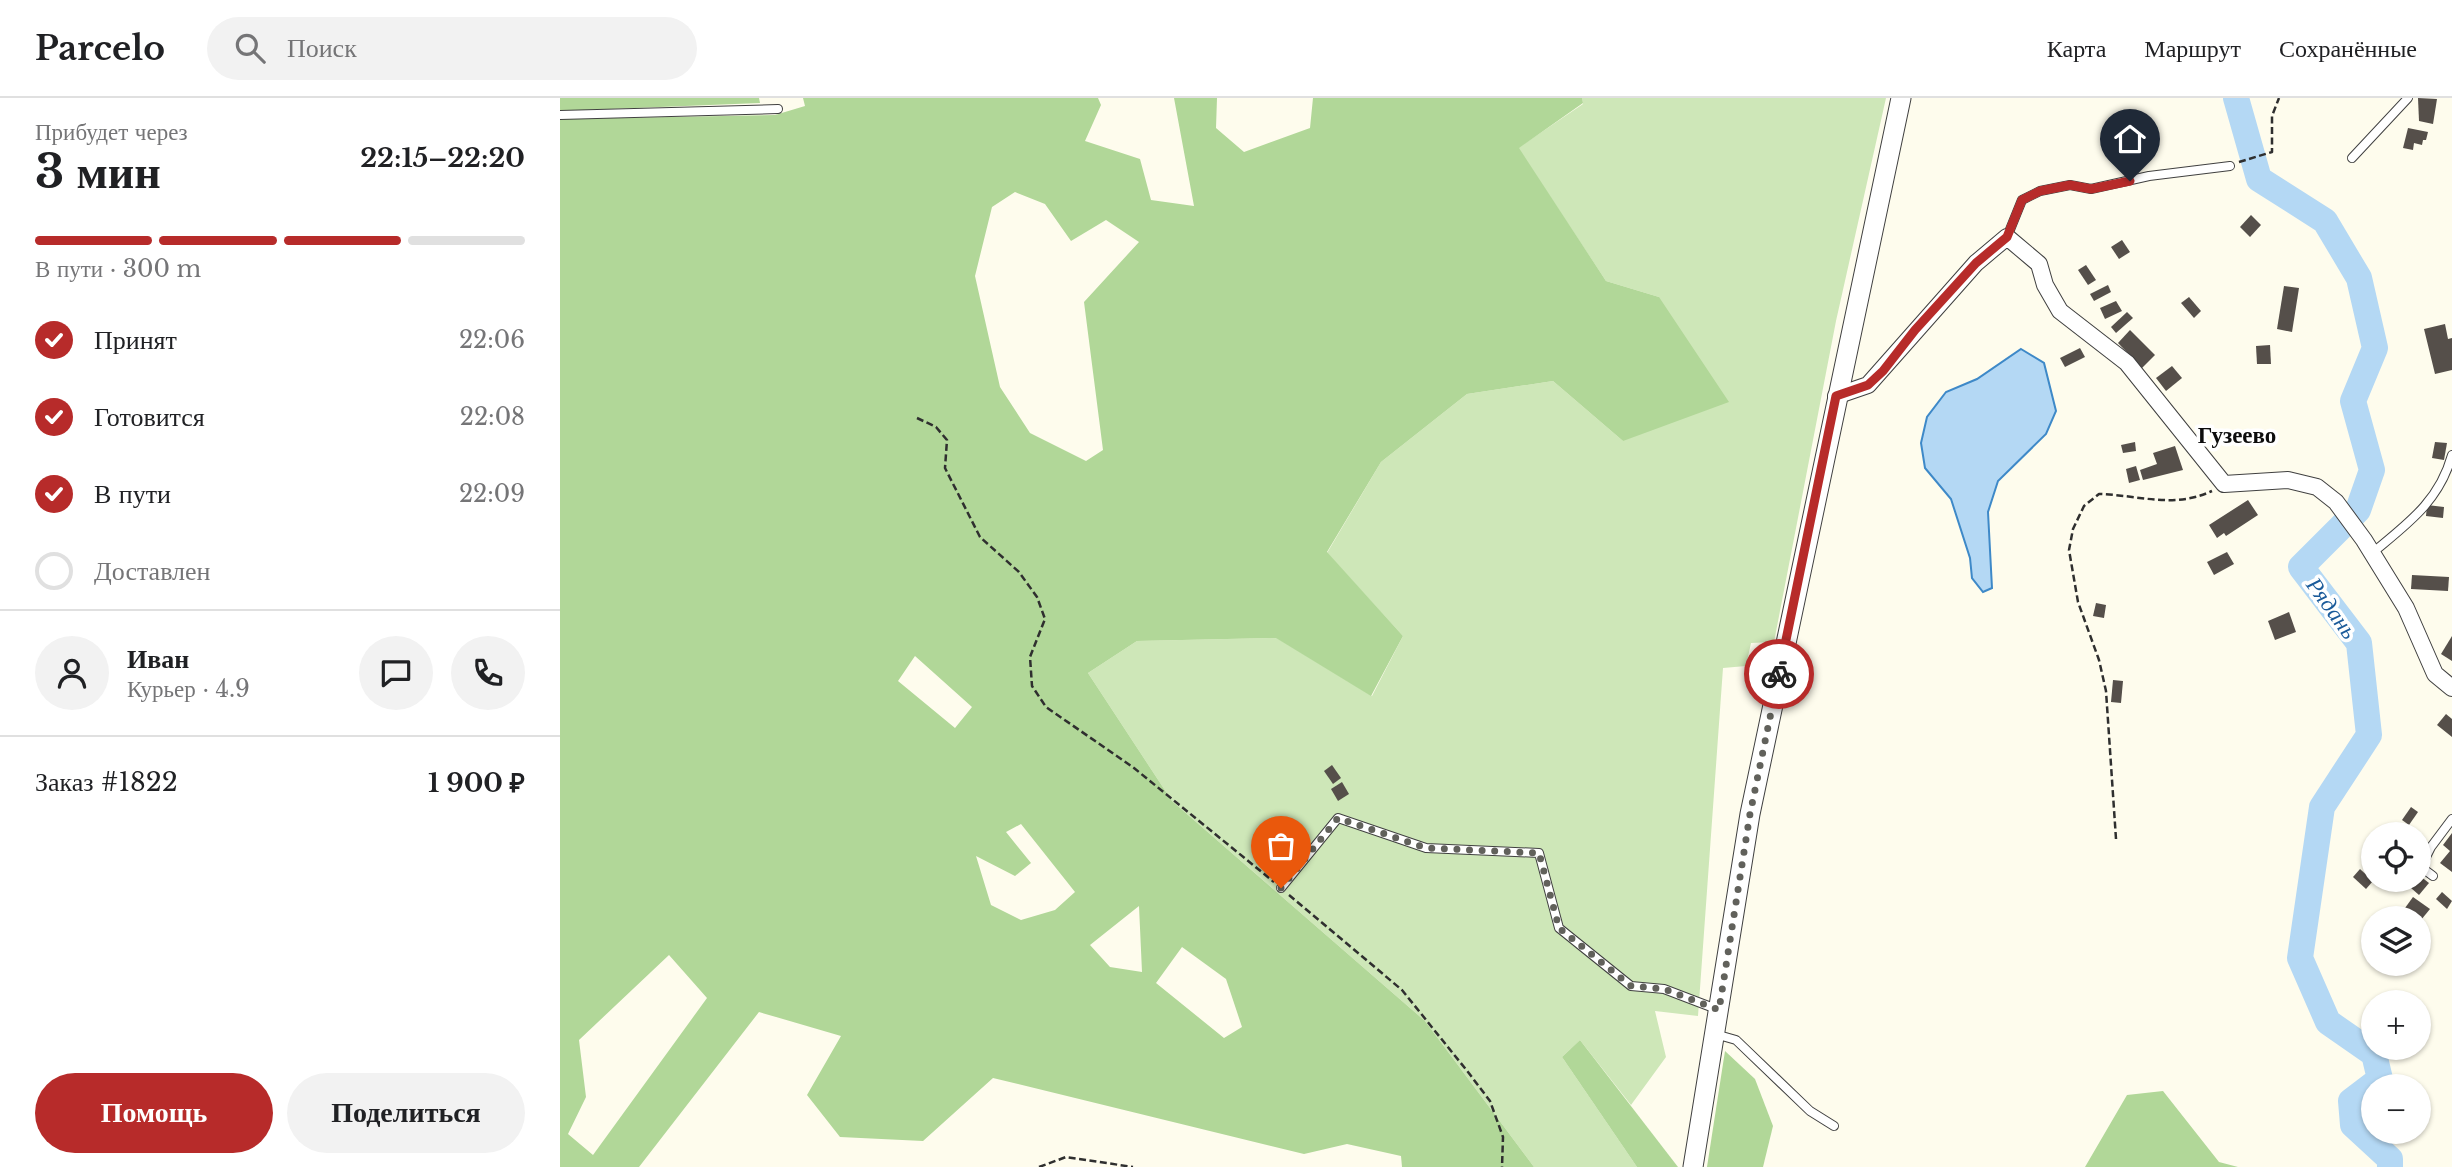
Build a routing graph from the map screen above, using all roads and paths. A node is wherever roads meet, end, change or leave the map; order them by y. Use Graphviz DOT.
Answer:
graph roads {
  1 [pos="1900,98"];
  2 [pos="2278,98"];
  3 [pos="2408,98"];
  4 [pos="778,109"];
  5 [pos="560,115"];
  6 [pos="2352,158"];
  7 [pos="2230,166"];
  8 [pos="2007,237"];
  9 [pos="1836,396"];
  10 [pos="917,418"];
  11 [pos="2452,455"];
  12 [pos="2224,484"];
  13 [pos="2368,547"];
  14 [pos="2452,688"];
  15 [pos="2452,819"];
  16 [pos="2116,839"];
  17 [pos="2433,876"];
  18 [pos="1281,888"];
  19 [pos="1719,1010"];
  20 [pos="1715,1034"];
  21 [pos="1834,1126"];
  22 [pos="1039,1167"];
  23 [pos="1133,1167"];
  24 [pos="1502,1167"];
  25 [pos="1693,1167"];
  1 -- 9 [label="street"];
  2 -- 7 [label="path"];
  3 -- 6 [label="lane"];
  4 -- 5 [label="lane"];
  7 -- 8 [label="lane"];
  8 -- 9 [label="street"];
  8 -- 12 [label="street"];
  9 -- 19 [label="street"];
  10 -- 18 [label="path"];
  11 -- 13 [label="lane"];
  12 -- 13 [label="street"];
  12 -- 16 [label="path"];
  13 -- 14 [label="street"];
  15 -- 17 [label="lane"];
  18 -- 19 [label="lane"];
  18 -- 24 [label="path"];
  19 -- 20 [label="street"];
  20 -- 21 [label="lane"];
  20 -- 25 [label="street"];
  22 -- 23 [label="path"];
}
